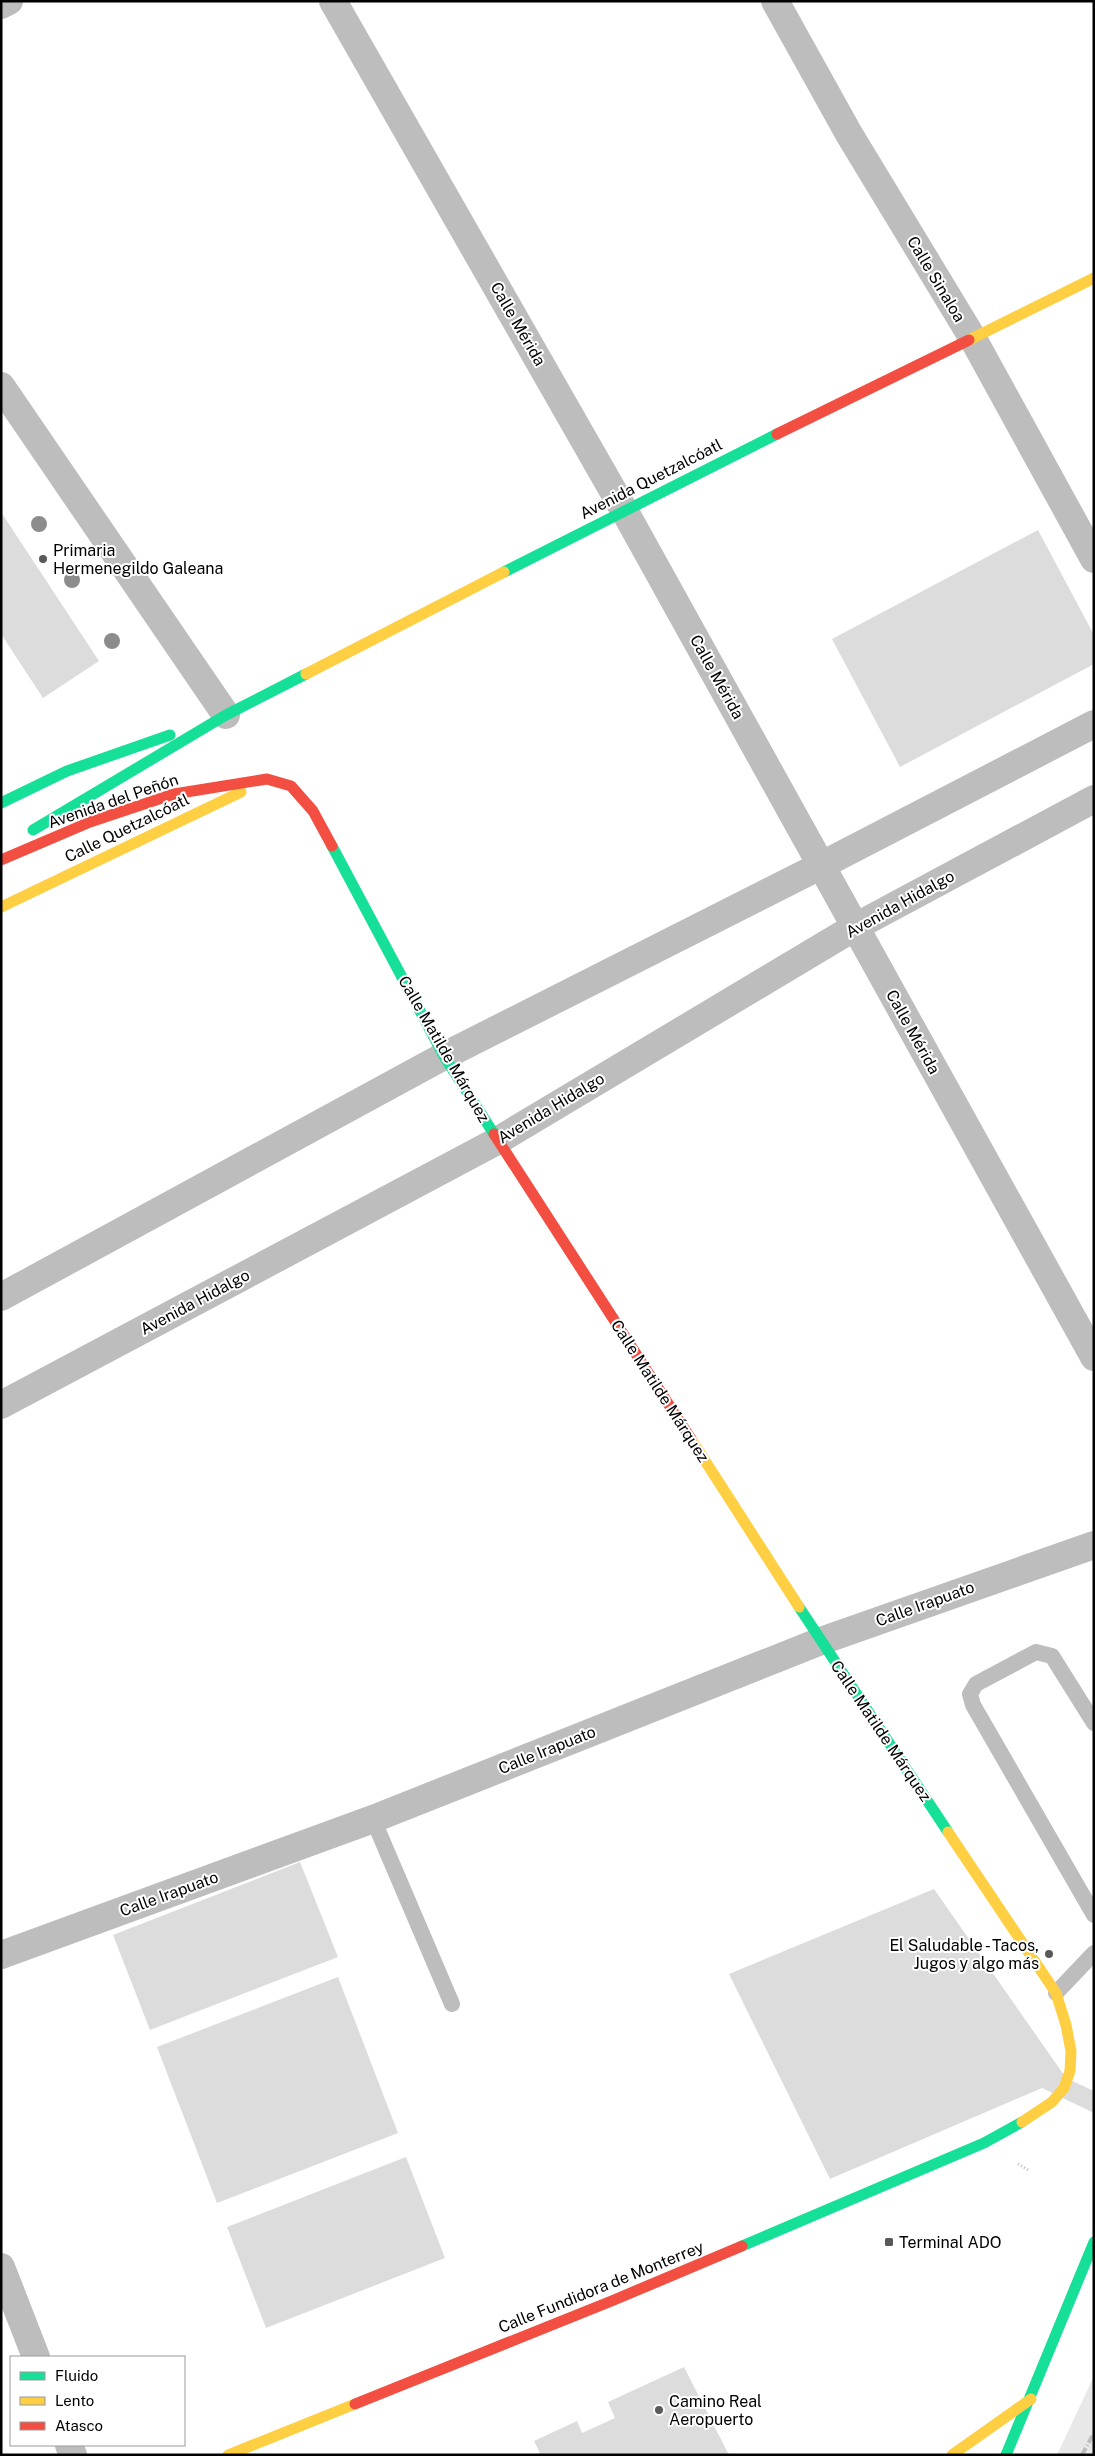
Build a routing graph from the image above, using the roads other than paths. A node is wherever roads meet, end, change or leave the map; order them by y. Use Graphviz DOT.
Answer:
graph roads {
  1 [pos="9,1"];
  2 [pos="333,1"];
  3 [pos="775,1"];
  4 [pos="1,5"];
  5 [pos="1094,278"];
  6 [pos="972,337"];
  7 [pos="1,386"];
  8 [pos="624,510"];
  9 [pos="1094,559"];
  10 [pos="226,715"];
  11 [pos="1094,724"];
  12 [pos="267,779"];
  13 [pos="1094,799"];
  14 [pos="1,803"];
  15 [pos="1,849"];
  16 [pos="1,860"];
  17 [pos="820,866"];
  18 [pos="1,907"];
  19 [pos="855,927"];
  20 [pos="444,1056"];
  21 [pos="498,1140"];
  22 [pos="1,1297"];
  23 [pos="1094,1357"];
  24 [pos="1,1405"];
  25 [pos="1094,1545"];
  26 [pos="822,1641"];
  27 [pos="1094,1723"];
  28 [pos="373,1819"];
  29 [pos="1094,1915"];
  30 [pos="1094,1953"];
  31 [pos="1,1955"];
  32 [pos="1059,2000"];
  33 [pos="452,2004"];
  34 [pos="984,2143"];
  35 [pos="1094,2242"];
  36 [pos="1,2266"];
  37 [pos="36,2356"];
  38 [pos="1031,2399"];
  39 [pos="228,2455"];
  40 [pos="952,2455"];
  41 [pos="1006,2455"];
  1 -- 4 [label="street"];
  2 -- 8 [label="street, Calle Mérida"];
  3 -- 6 [label="street, Calle Sinaloa"];
  5 -- 6 [label="street, Avenida Quetzalcóatl"];
  6 -- 8 [label="street, Avenida Quetzalcóatl"];
  6 -- 9 [label="street, Calle Sinaloa"];
  7 -- 10 [label="street"];
  8 -- 10 [label="street, Avenida Quetzalcóatl"];
  8 -- 17 [label="street, Calle Mérida"];
  10 -- 14 [label="street"];
  10 -- 15 [label="street, Avenida del Peñón"];
  11 -- 17 [label="street"];
  12 -- 16 [label="street, Avenida del Peñón"];
  12 -- 18 [label="street, Calle Quetzalcóatl"];
  12 -- 20 [label="street, Calle Matilde Márquez"];
  13 -- 19 [label="street, Avenida Hidalgo"];
  17 -- 19 [label="street, Calle Mérida"];
  17 -- 20 [label="street"];
  19 -- 21 [label="street, Avenida Hidalgo"];
  19 -- 23 [label="street, Calle Mérida"];
  20 -- 21 [label="street, Calle Matilde Márquez"];
  20 -- 22 [label="street"];
  21 -- 24 [label="street, Avenida Hidalgo"];
  21 -- 26 [label="street, Calle Matilde Márquez"];
  25 -- 26 [label="street, Calle Irapuato"];
  26 -- 28 [label="street, Calle Irapuato"];
  26 -- 32 [label="street, Calle Matilde Márquez"];
  27 -- 29 [label="lane"];
  28 -- 31 [label="street, Calle Irapuato"];
  28 -- 33 [label="lane"];
  30 -- 32 [label="lane"];
  32 -- 34 [label="street, Calle Matilde Márquez"];
  34 -- 39 [label="street, Calle Fundidora de Monterrey"];
  35 -- 38 [label="street"];
  36 -- 37 [label="street"];
  38 -- 40 [label="street"];
  38 -- 41 [label="street"];
}
